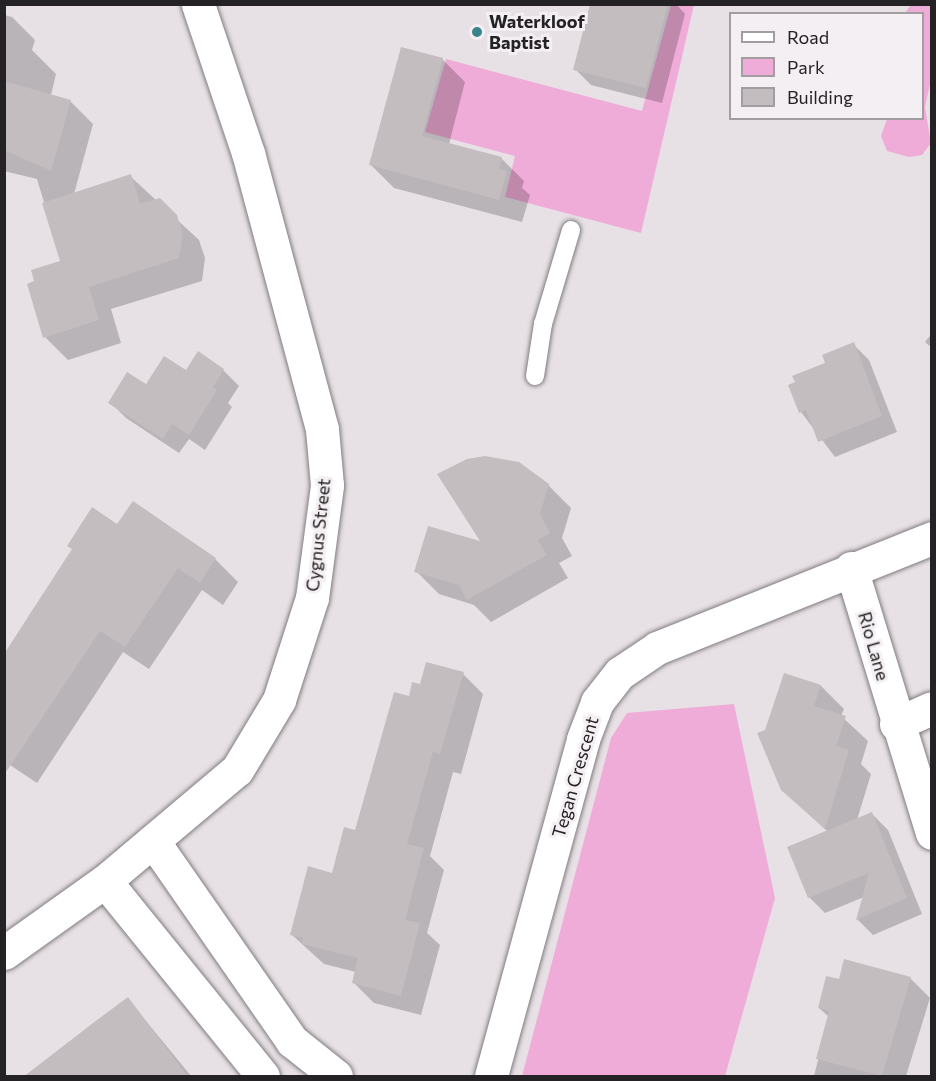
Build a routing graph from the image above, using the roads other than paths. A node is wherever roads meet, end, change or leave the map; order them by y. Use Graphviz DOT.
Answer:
graph roads {
  1 [pos="198,4"];
  2 [pos="571,230"];
  3 [pos="535,376"];
  4 [pos="932,538"];
  5 [pos="851,568"];
  6 [pos="932,708"];
  7 [pos="896,724"];
  8 [pos="932,832"];
  9 [pos="153,841"];
  10 [pos="105,881"];
  11 [pos="4,953"];
  12 [pos="263,1077"];
  13 [pos="336,1077"];
  14 [pos="491,1077"];
  1 -- 9 [label="street, Cygnus Street"];
  2 -- 3 [label="lane"];
  4 -- 5 [label="street, Tegan Crescent"];
  5 -- 7 [label="street, Rio Lane"];
  5 -- 14 [label="street, Tegan Crescent"];
  6 -- 7 [label="street"];
  7 -- 8 [label="street, Rio Lane"];
  9 -- 10 [label="street, Cygnus Street"];
  9 -- 13 [label="street"];
  10 -- 11 [label="street, Cygnus Street"];
  10 -- 12 [label="street"];
}
